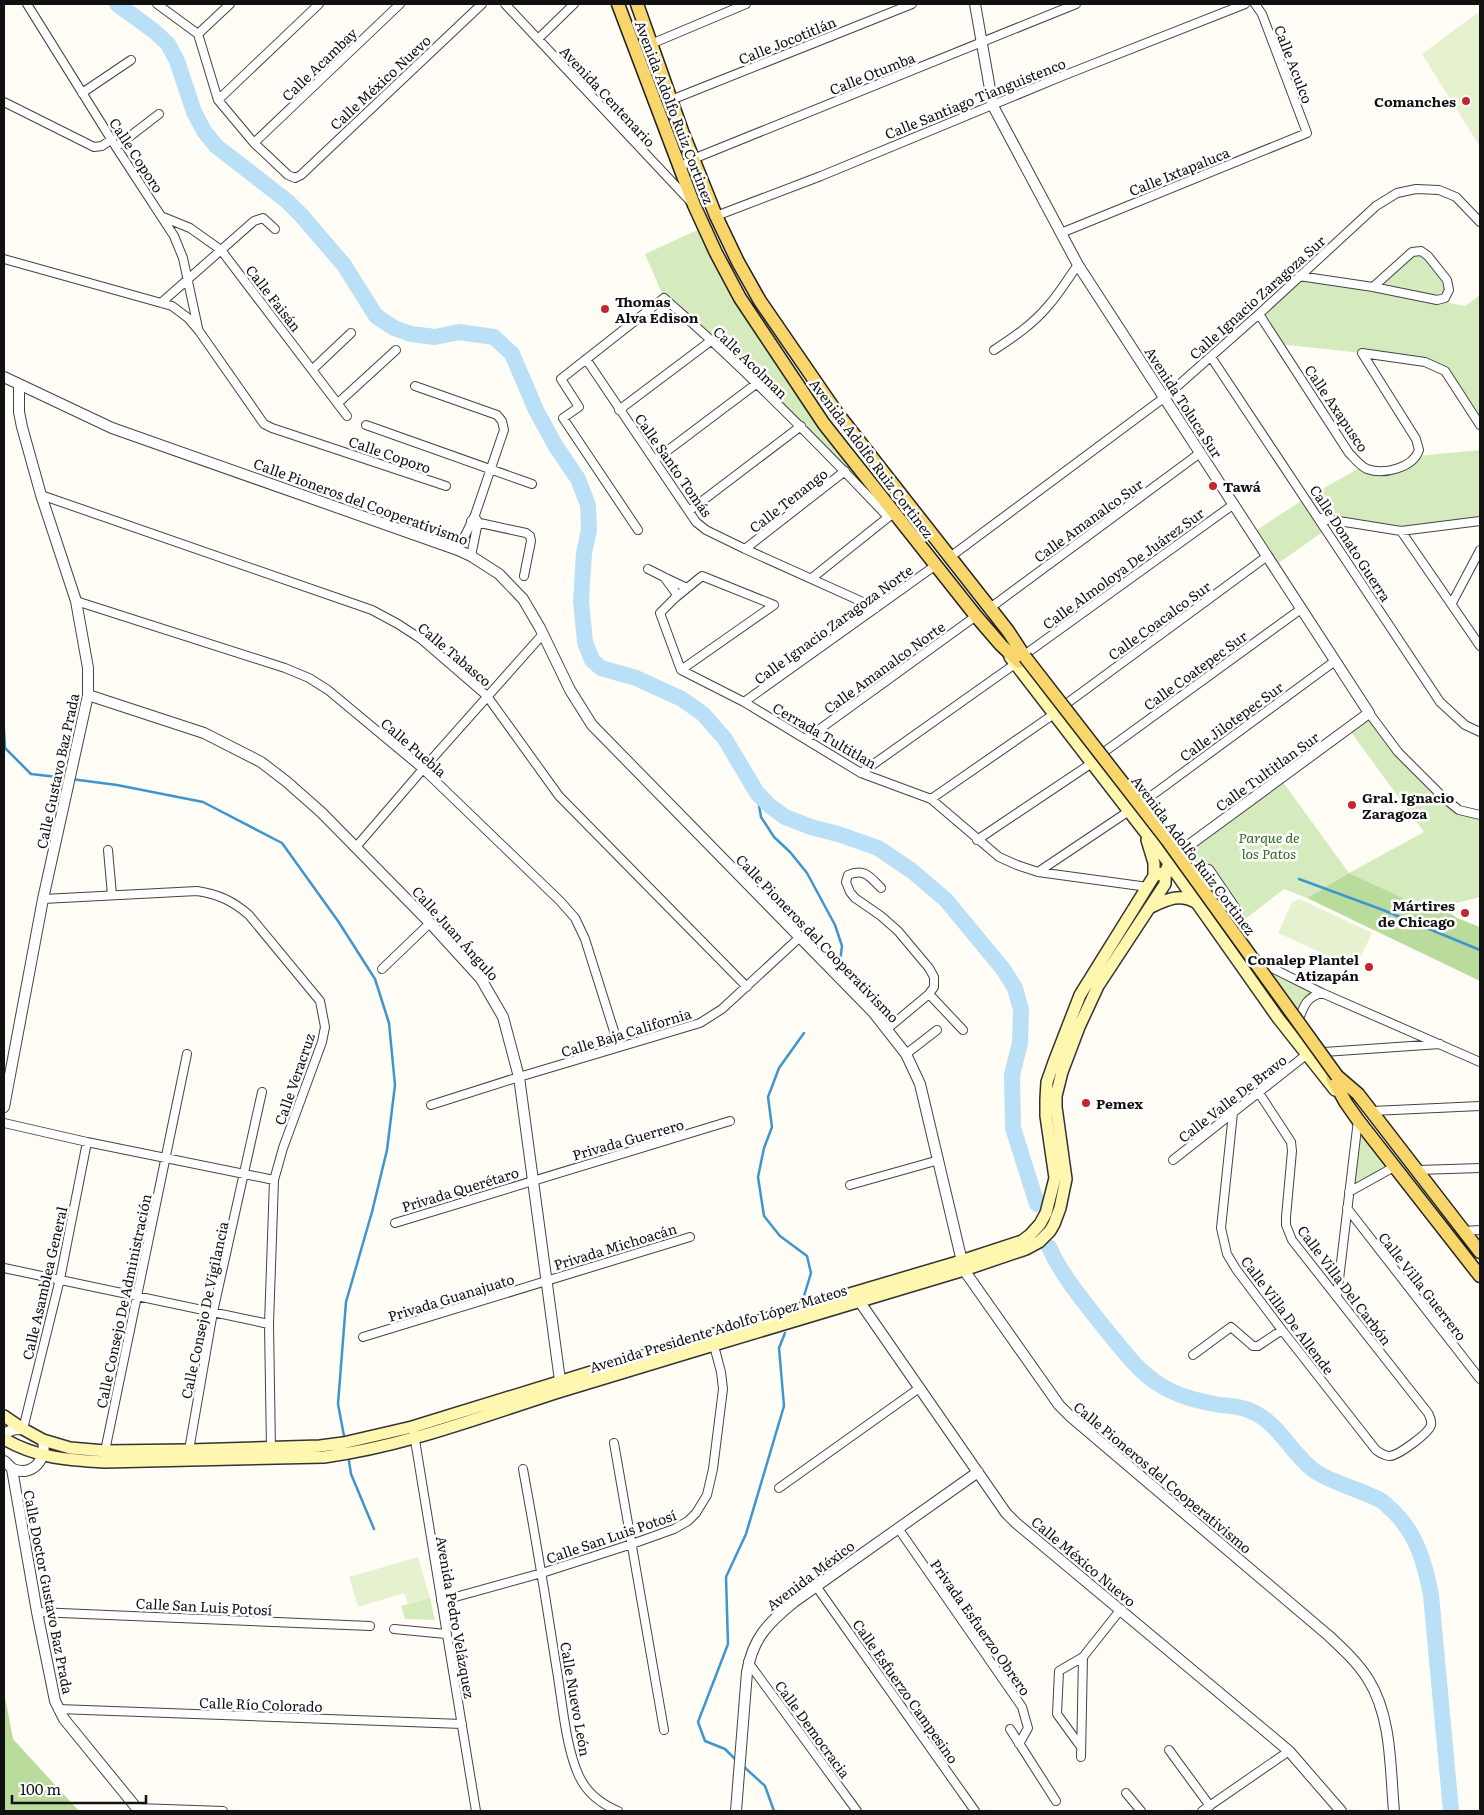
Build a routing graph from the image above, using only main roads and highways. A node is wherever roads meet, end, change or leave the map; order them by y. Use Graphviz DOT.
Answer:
graph roads {
  1 [pos="618,4"];
  2 [pos="637,4"];
  3 [pos="754,291"];
  4 [pos="740,298"];
  5 [pos="1021,659"];
  6 [pos="1085,728"];
  7 [pos="1072,738"];
  8 [pos="1141,827"];
  9 [pos="1181,851"];
  10 [pos="1165,870"];
  11 [pos="1198,904"];
  12 [pos="1150,908"];
  13 [pos="1272,979"];
  14 [pos="1335,1077"];
  15 [pos="1358,1094"];
  16 [pos="1346,1103"];
  17 [pos="1480,1252"];
  18 [pos="962,1265"];
  19 [pos="1480,1276"];
  20 [pos="4,1416"];
  21 [pos="4,1437"];
  22 [pos="272,1453"];
  1 -- 4 [label="main road, Avenida Adolfo Ruiz Cortinez"];
  2 -- 3 [label="main road, Avenida Adolfo Ruiz Cortinez"];
  3 -- 4 [label="main road"];
  3 -- 5 [label="main road, Avenida Adolfo Ruiz Cortinez"];
  4 -- 5 [label="main road, Avenida Adolfo Ruiz Cortinez"];
  5 -- 6 [label="main road, Avenida Adolfo Ruiz Cortinez"];
  5 -- 7 [label="main road, Avenida Adolfo Ruiz Cortinez"];
  5 -- 14 [label="main road, Avenida Adolfo Ruiz Cortinez, bridge"];
  6 -- 7 [label="main road"];
  6 -- 9 [label="main road, Avenida Adolfo Ruiz Cortinez"];
  7 -- 8 [label="main road, Avenida Adolfo Ruiz Cortinez"];
  8 -- 10 [label="main road, Avenida Adolfo Ruiz Cortinez"];
  8 -- 10 [label="main road"];
  9 -- 10 [label="main road, Avenida Presidente Adolfo López Mateos"];
  9 -- 13 [label="main road, Avenida Adolfo Ruiz Cortinez"];
  10 -- 11 [label="main road, Avenida Adolfo Ruiz Cortinez"];
  10 -- 12 [label="main road, Avenida Presidente Adolfo López Mateos"];
  10 -- 13 [label="main road"];
  10 -- 18 [label="main road, Avenida Presidente Adolfo López Mateos"];
  11 -- 12 [label="main road"];
  11 -- 16 [label="main road, Avenida Adolfo Ruiz Cortinez"];
  12 -- 18 [label="main road, Avenida Presidente Adolfo López Mateos"];
  13 -- 15 [label="main road, Avenida Adolfo Ruiz Cortinez"];
  14 -- 15 [label="main road, Avenida Adolfo Ruiz Cortinez"];
  14 -- 16 [label="main road, Avenida Adolfo Ruiz Cortinez"];
  15 -- 17 [label="main road, Avenida Adolfo Ruiz Cortinez"];
  16 -- 19 [label="main road, Avenida Adolfo Ruiz Cortinez"];
  18 -- 22 [label="main road, Avenida Presidente Adolfo López Mateos"];
  20 -- 22 [label="main road, Avenida Presidente Adolfo López Mateos"];
  21 -- 22 [label="main road, Avenida Presidente Adolfo López Mateos"];
}
